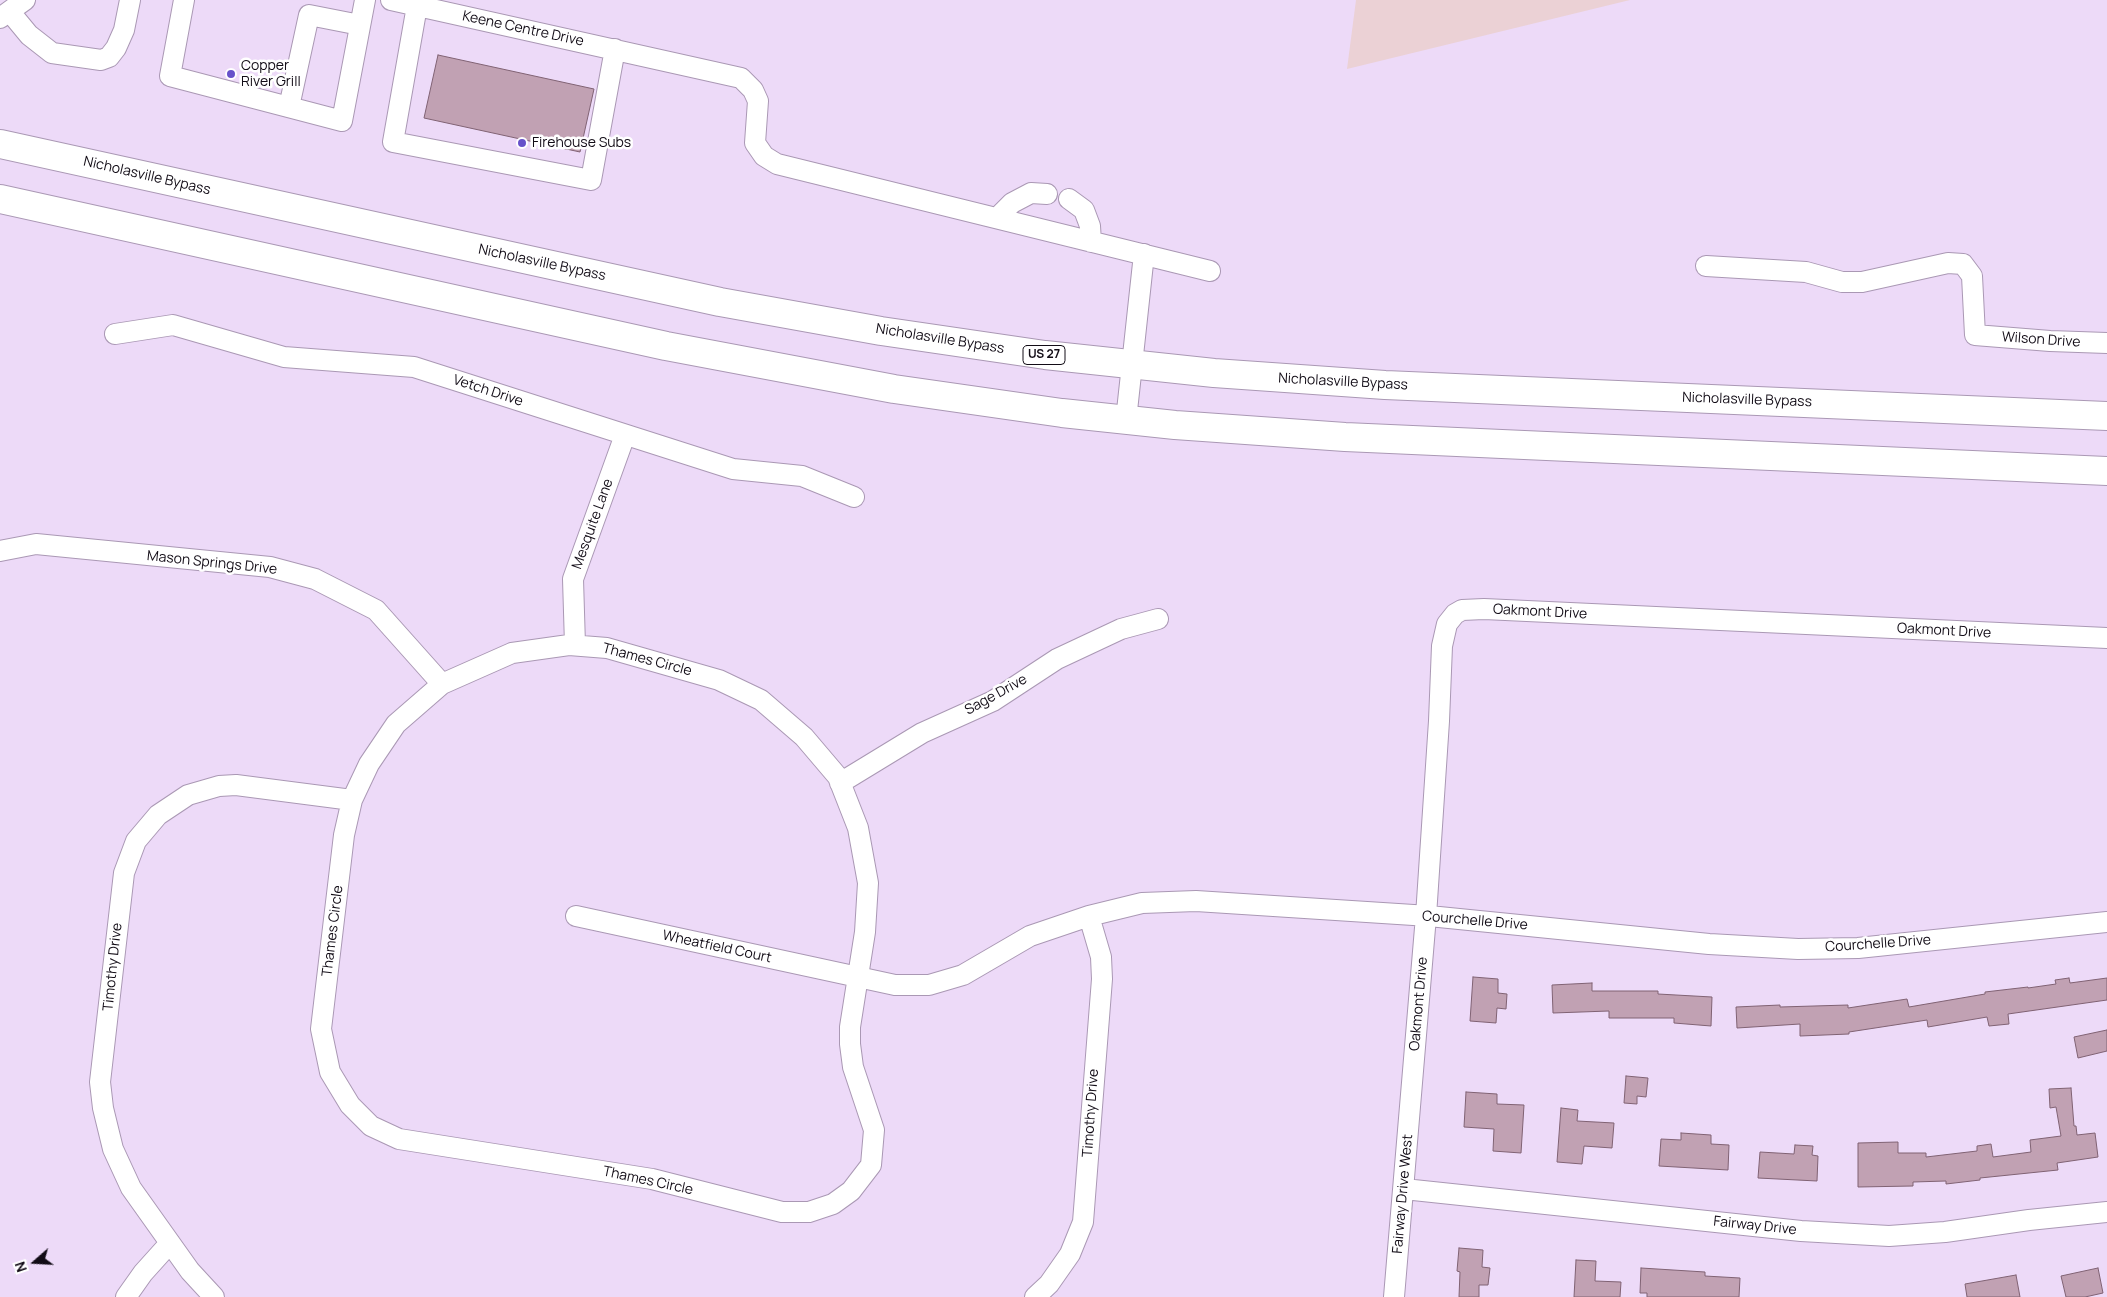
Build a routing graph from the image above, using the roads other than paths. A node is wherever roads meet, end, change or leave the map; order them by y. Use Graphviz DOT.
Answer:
graph roads {
  1 [pos="130,0"];
  2 [pos="184,0"];
  3 [pos="365,0"];
  4 [pos="392,0"];
  5 [pos="417,6"];
  6 [pos="12,10"];
  7 [pos="360,25"];
  8 [pos="615,49"];
  9 [pos="289,107"];
  10 [pos="0,144"];
  11 [pos="1047,194"];
  12 [pos="0,199"];
  13 [pos="1069,199"];
  14 [pos="997,218"];
  15 [pos="1092,242"];
  16 [pos="1144,254"];
  17 [pos="1706,266"];
  18 [pos="1210,271"];
  19 [pos="115,334"];
  20 [pos="2107,343"];
  21 [pos="1131,365"];
  22 [pos="2107,416"];
  23 [pos="1126,420"];
  24 [pos="625,434"];
  25 [pos="2107,471"];
  26 [pos="854,497"];
  27 [pos="0,551"];
  28 [pos="1158,619"];
  29 [pos="2107,638"];
  30 [pos="575,645"];
  31 [pos="442,684"];
  32 [pos="840,782"];
  33 [pos="352,800"];
  34 [pos="576,916"];
  35 [pos="1088,916"];
  36 [pos="1426,916"];
  37 [pos="2107,922"];
  38 [pos="858,978"];
  39 [pos="1412,1091"];
  40 [pos="1404,1189"];
  41 [pos="2107,1212"];
  42 [pos="170,1243"];
  43 [pos="126,1297"];
  44 [pos="214,1297"];
  45 [pos="1035,1297"];
  46 [pos="1394,1297"];
  1 -- 6 [label="street"];
  2 -- 9 [label="street"];
  3 -- 7 [label="street"];
  4 -- 5 [label="street, Keene Centre Drive"];
  5 -- 8 [label="street, Keene Centre Drive"];
  5 -- 8 [label="street"];
  7 -- 9 [label="street"];
  7 -- 9 [label="street"];
  8 -- 14 [label="street, Keene Centre Drive"];
  10 -- 21 [label="highway, Nicholasville Bypass / US 27"];
  11 -- 14 [label="street"];
  12 -- 23 [label="highway"];
  13 -- 15 [label="street"];
  14 -- 15 [label="street"];
  15 -- 16 [label="street"];
  16 -- 18 [label="street"];
  16 -- 21 [label="street"];
  17 -- 20 [label="street, Wilson Drive"];
  19 -- 24 [label="street, Vetch Drive"];
  21 -- 22 [label="highway, Nicholasville Bypass / US 27"];
  21 -- 23 [label="street"];
  23 -- 25 [label="highway"];
  24 -- 26 [label="street, Vetch Drive"];
  24 -- 30 [label="street, Mesquite Lane"];
  27 -- 31 [label="street, Mason Springs Drive"];
  28 -- 32 [label="street, Sage Drive"];
  29 -- 36 [label="street, Oakmont Drive"];
  30 -- 31 [label="street, Thames Circle"];
  30 -- 32 [label="street, Thames Circle"];
  31 -- 33 [label="street, Thames Circle"];
  32 -- 38 [label="street, Thames Circle"];
  33 -- 38 [label="street, Thames Circle"];
  33 -- 42 [label="street, Timothy Drive"];
  34 -- 38 [label="street, Wheatfield Court"];
  35 -- 36 [label="street, Courchelle Drive"];
  35 -- 38 [label="street, Courchelle Drive"];
  35 -- 45 [label="street, Timothy Drive"];
  36 -- 37 [label="street, Courchelle Drive"];
  36 -- 39 [label="street, Oakmont Drive"];
  39 -- 40 [label="street, Fairway Drive West"];
  40 -- 41 [label="street, Fairway Drive"];
  40 -- 46 [label="street, Fairway Drive West"];
  42 -- 43 [label="street"];
  42 -- 44 [label="street, Timothy Drive"];
}
